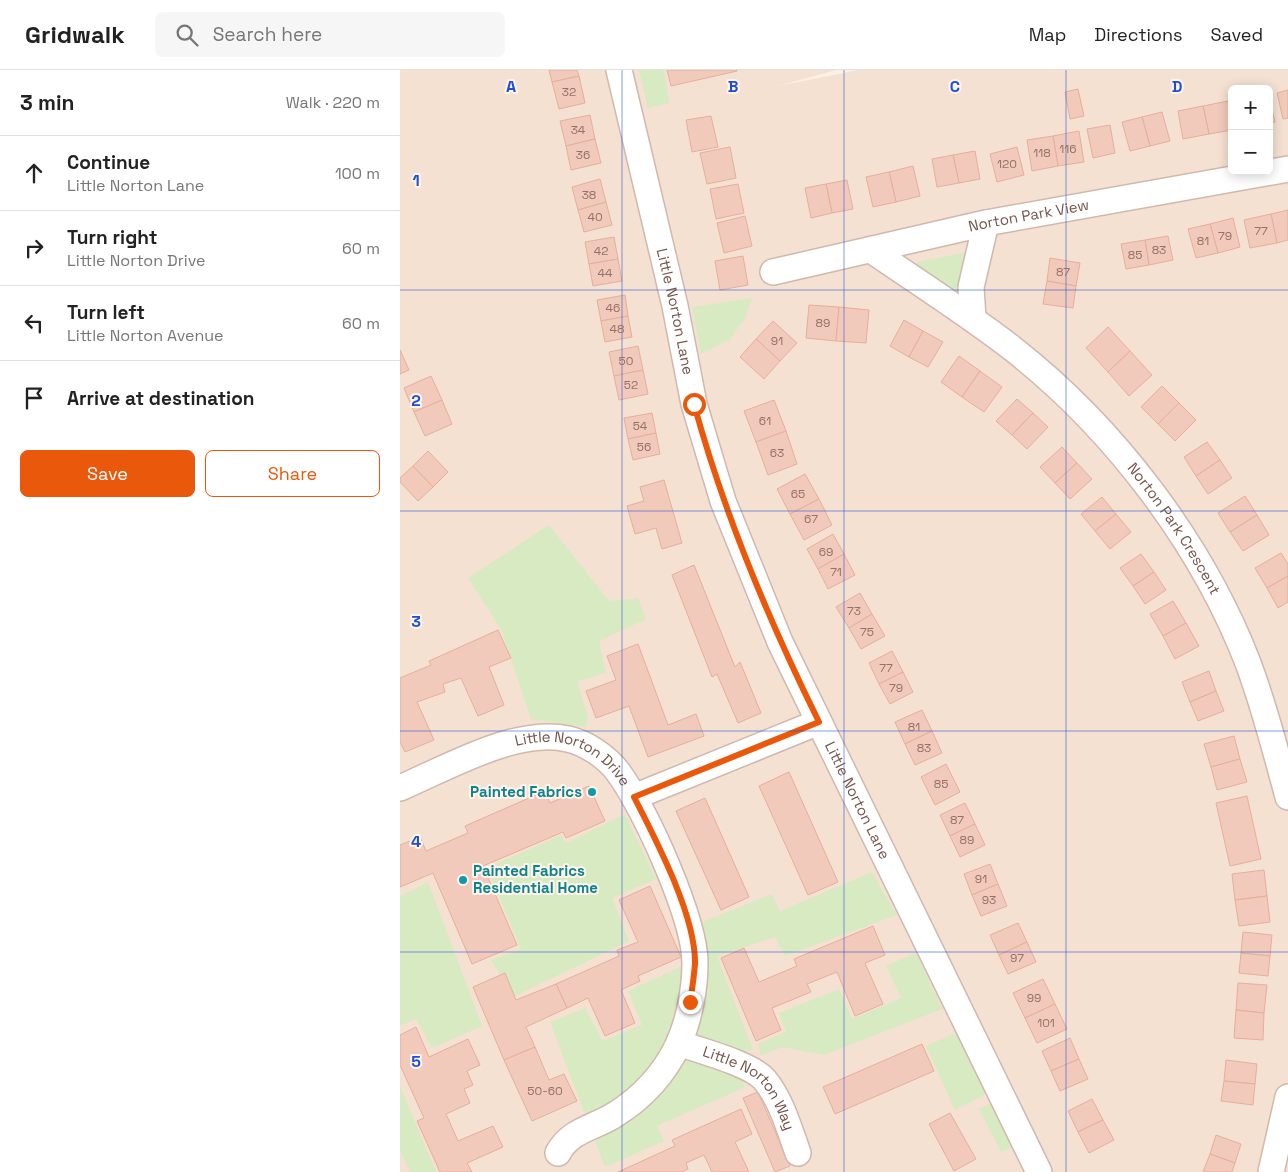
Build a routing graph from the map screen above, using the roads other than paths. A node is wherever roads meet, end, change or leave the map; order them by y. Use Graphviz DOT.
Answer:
graph roads {
  1 [pos="619,70"];
  2 [pos="1288,169"];
  3 [pos="986,223"];
  4 [pos="871,250"];
  5 [pos="773,272"];
  6 [pos="973,319"];
  7 [pos="819,722"];
  8 [pos="400,788"];
  9 [pos="634,797"];
  10 [pos="1288,797"];
  11 [pos="678,1043"];
  12 [pos="1288,1097"];
  13 [pos="798,1152"];
  14 [pos="558,1153"];
  15 [pos="1039,1172"];
  16 [pos="1270,1172"];
  1 -- 7 [label="street, Little Norton Lane"];
  2 -- 3 [label="street, Norton Park View"];
  3 -- 4 [label="street, Norton Park View"];
  3 -- 6 [label="street"];
  4 -- 5 [label="street, Norton Park View"];
  4 -- 6 [label="street, Norton Park Crescent"];
  6 -- 10 [label="street, Norton Park Crescent"];
  7 -- 9 [label="street, Little Norton Drive"];
  7 -- 15 [label="street, Little Norton Lane"];
  8 -- 9 [label="street, Little Norton Drive"];
  9 -- 11 [label="street"];
  11 -- 13 [label="street, Little Norton Way"];
  11 -- 14 [label="street"];
  12 -- 16 [label="street"];
}
